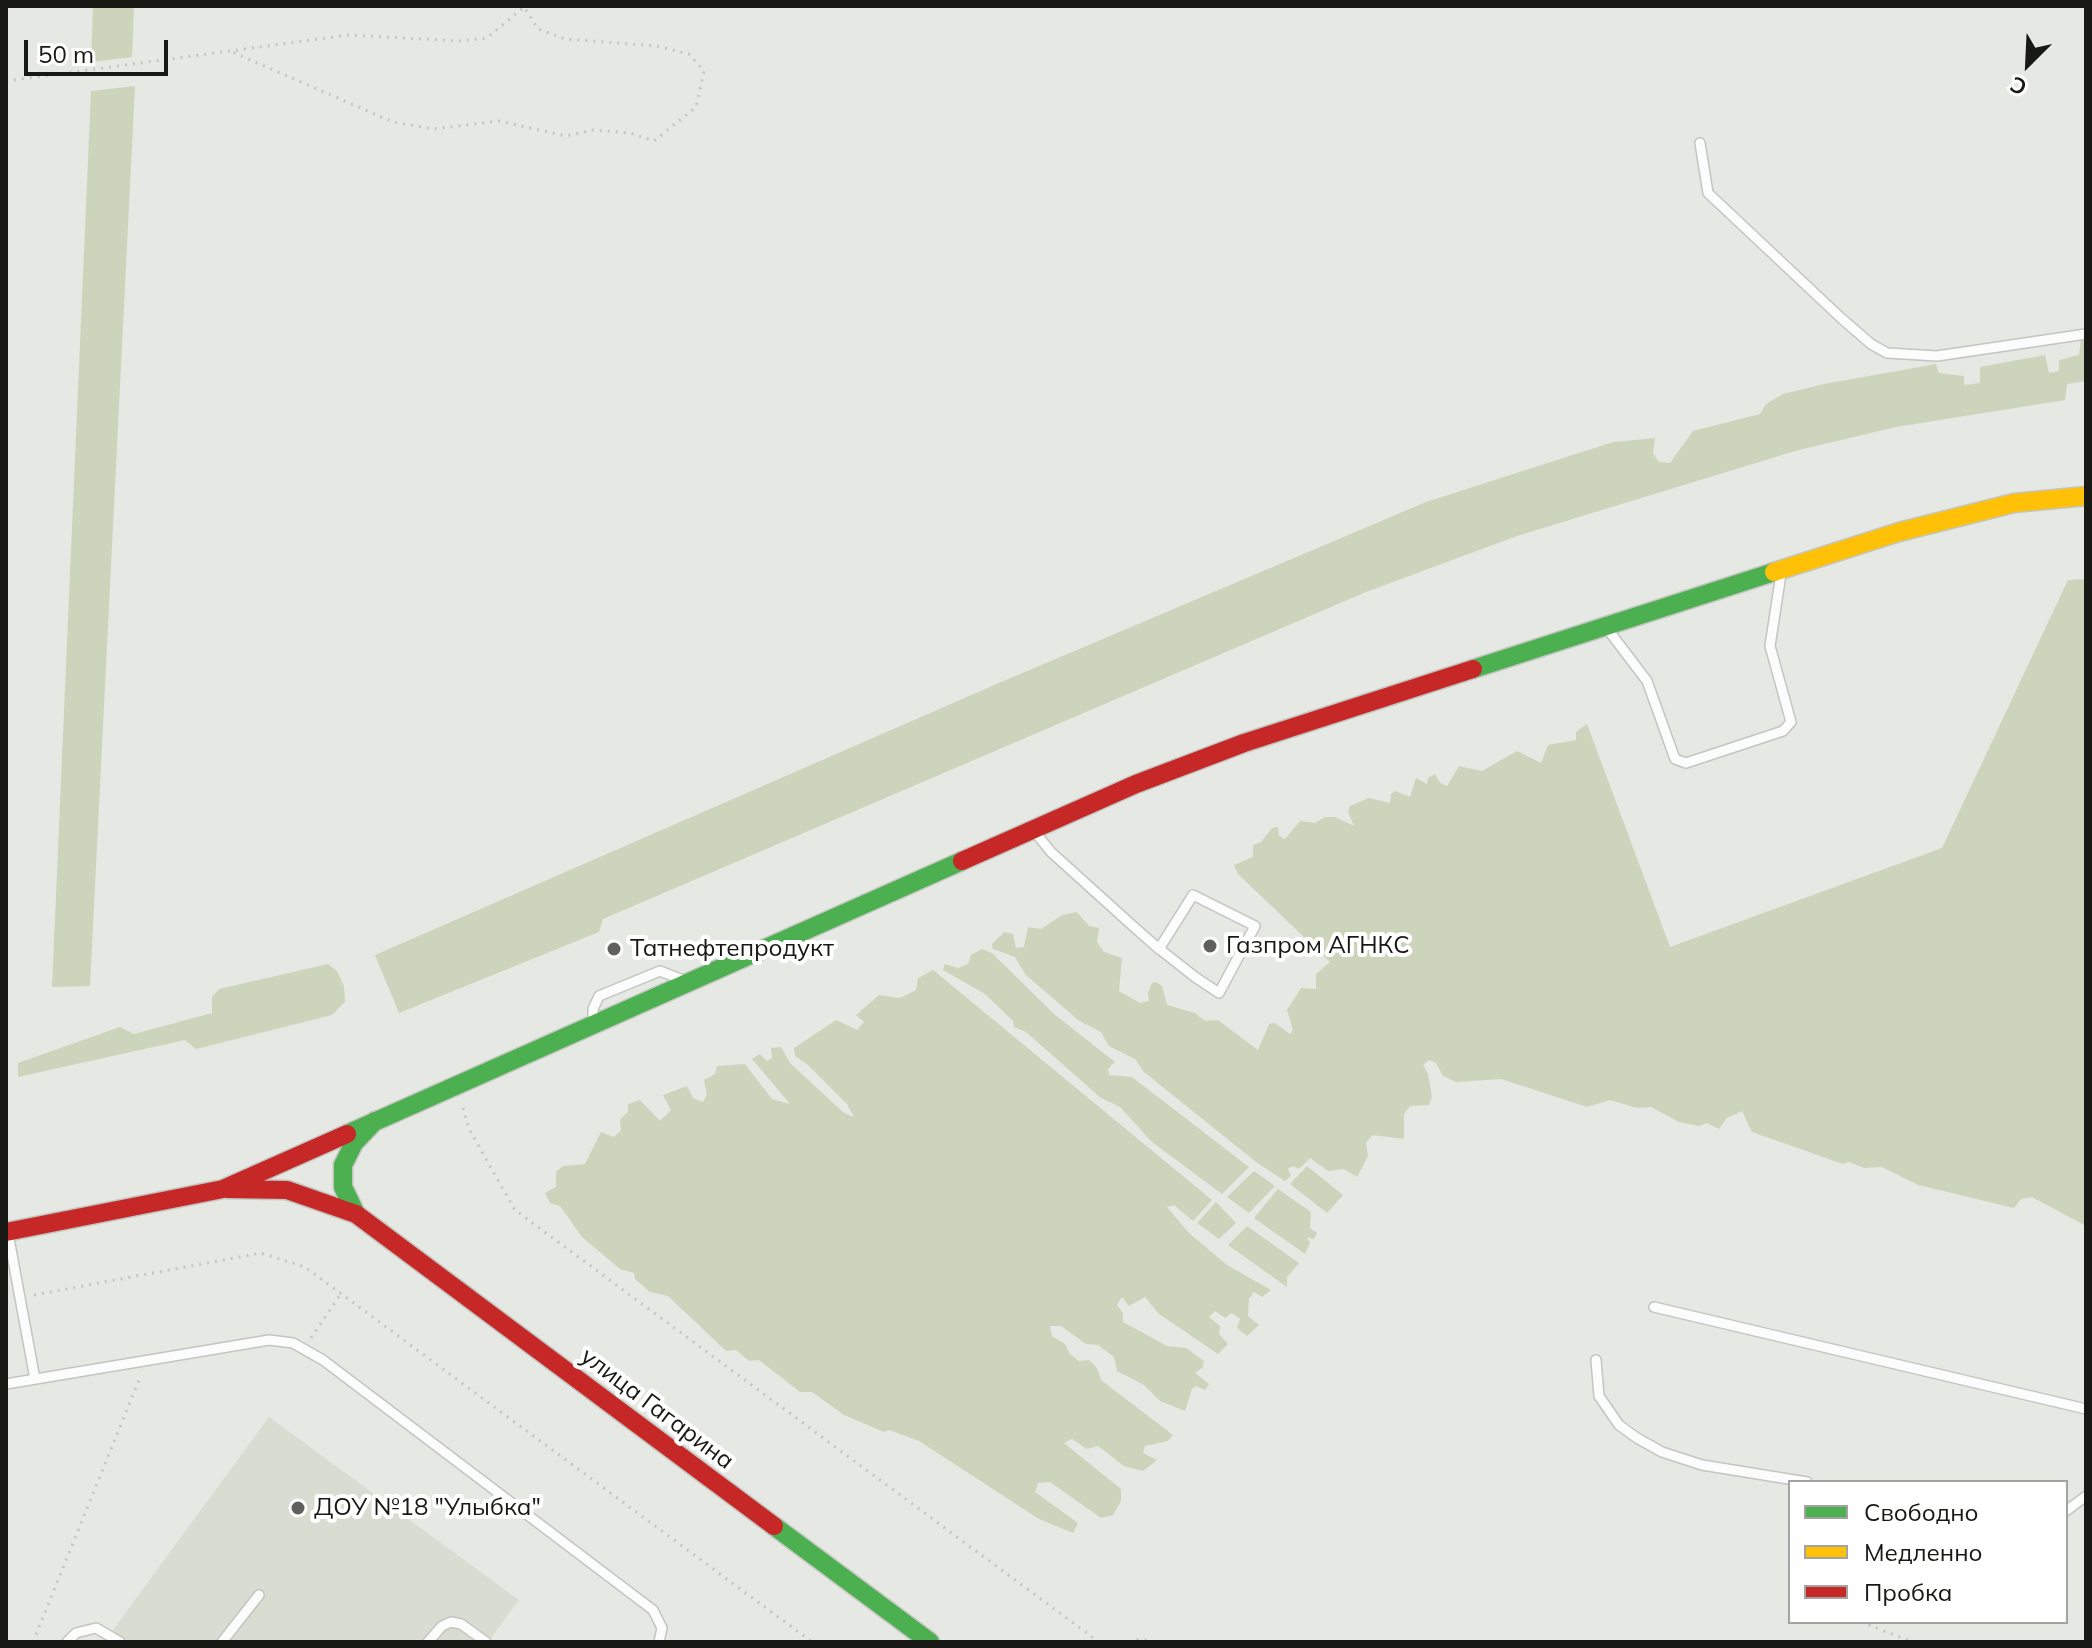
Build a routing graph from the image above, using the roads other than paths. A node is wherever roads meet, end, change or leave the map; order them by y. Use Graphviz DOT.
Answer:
graph roads {
  1 [pos="1700,143"];
  2 [pos="2086,334"];
  3 [pos="2086,496"];
  4 [pos="1782,569"];
  5 [pos="1604,625"];
  6 [pos="1033,830"];
  7 [pos="1159,949"];
  8 [pos="375,1121"];
  9 [pos="223,1189"];
  10 [pos="356,1214"];
  11 [pos="7,1232"];
  12 [pos="1654,1307"];
  13 [pos="1596,1360"];
  14 [pos="35,1379"];
  15 [pos="6,1384"];
  16 [pos="2086,1409"];
  17 [pos="1795,1480"];
  18 [pos="2086,1496"];
  19 [pos="2068,1510"];
  20 [pos="259,1595"];
  21 [pos="924,1638"];
  22 [pos="67,1642"];
  23 [pos="120,1642"];
  24 [pos="222,1642"];
  25 [pos="428,1642"];
  26 [pos="486,1642"];
  27 [pos="659,1642"];
  28 [pos="941,1642"];
  1 -- 2 [label="lane"];
  3 -- 4 [label="main road"];
  4 -- 5 [label="main road"];
  4 -- 5 [label="lane"];
  5 -- 6 [label="main road"];
  6 -- 7 [label="lane"];
  6 -- 8 [label="main road"];
  7 -- 7 [label="lane"];
  8 -- 9 [label="main road"];
  8 -- 10 [label="main road"];
  9 -- 10 [label="main road, улица Гагарина"];
  9 -- 11 [label="main road"];
  10 -- 21 [label="main road, улица Гагарина"];
  11 -- 14 [label="lane"];
  12 -- 16 [label="lane"];
  13 -- 17 [label="lane"];
  14 -- 15 [label="lane"];
  14 -- 27 [label="lane"];
  18 -- 19 [label="lane"];
  20 -- 24 [label="lane"];
  21 -- 28 [label="lane"];
  22 -- 23 [label="lane"];
  25 -- 26 [label="lane"];
}
